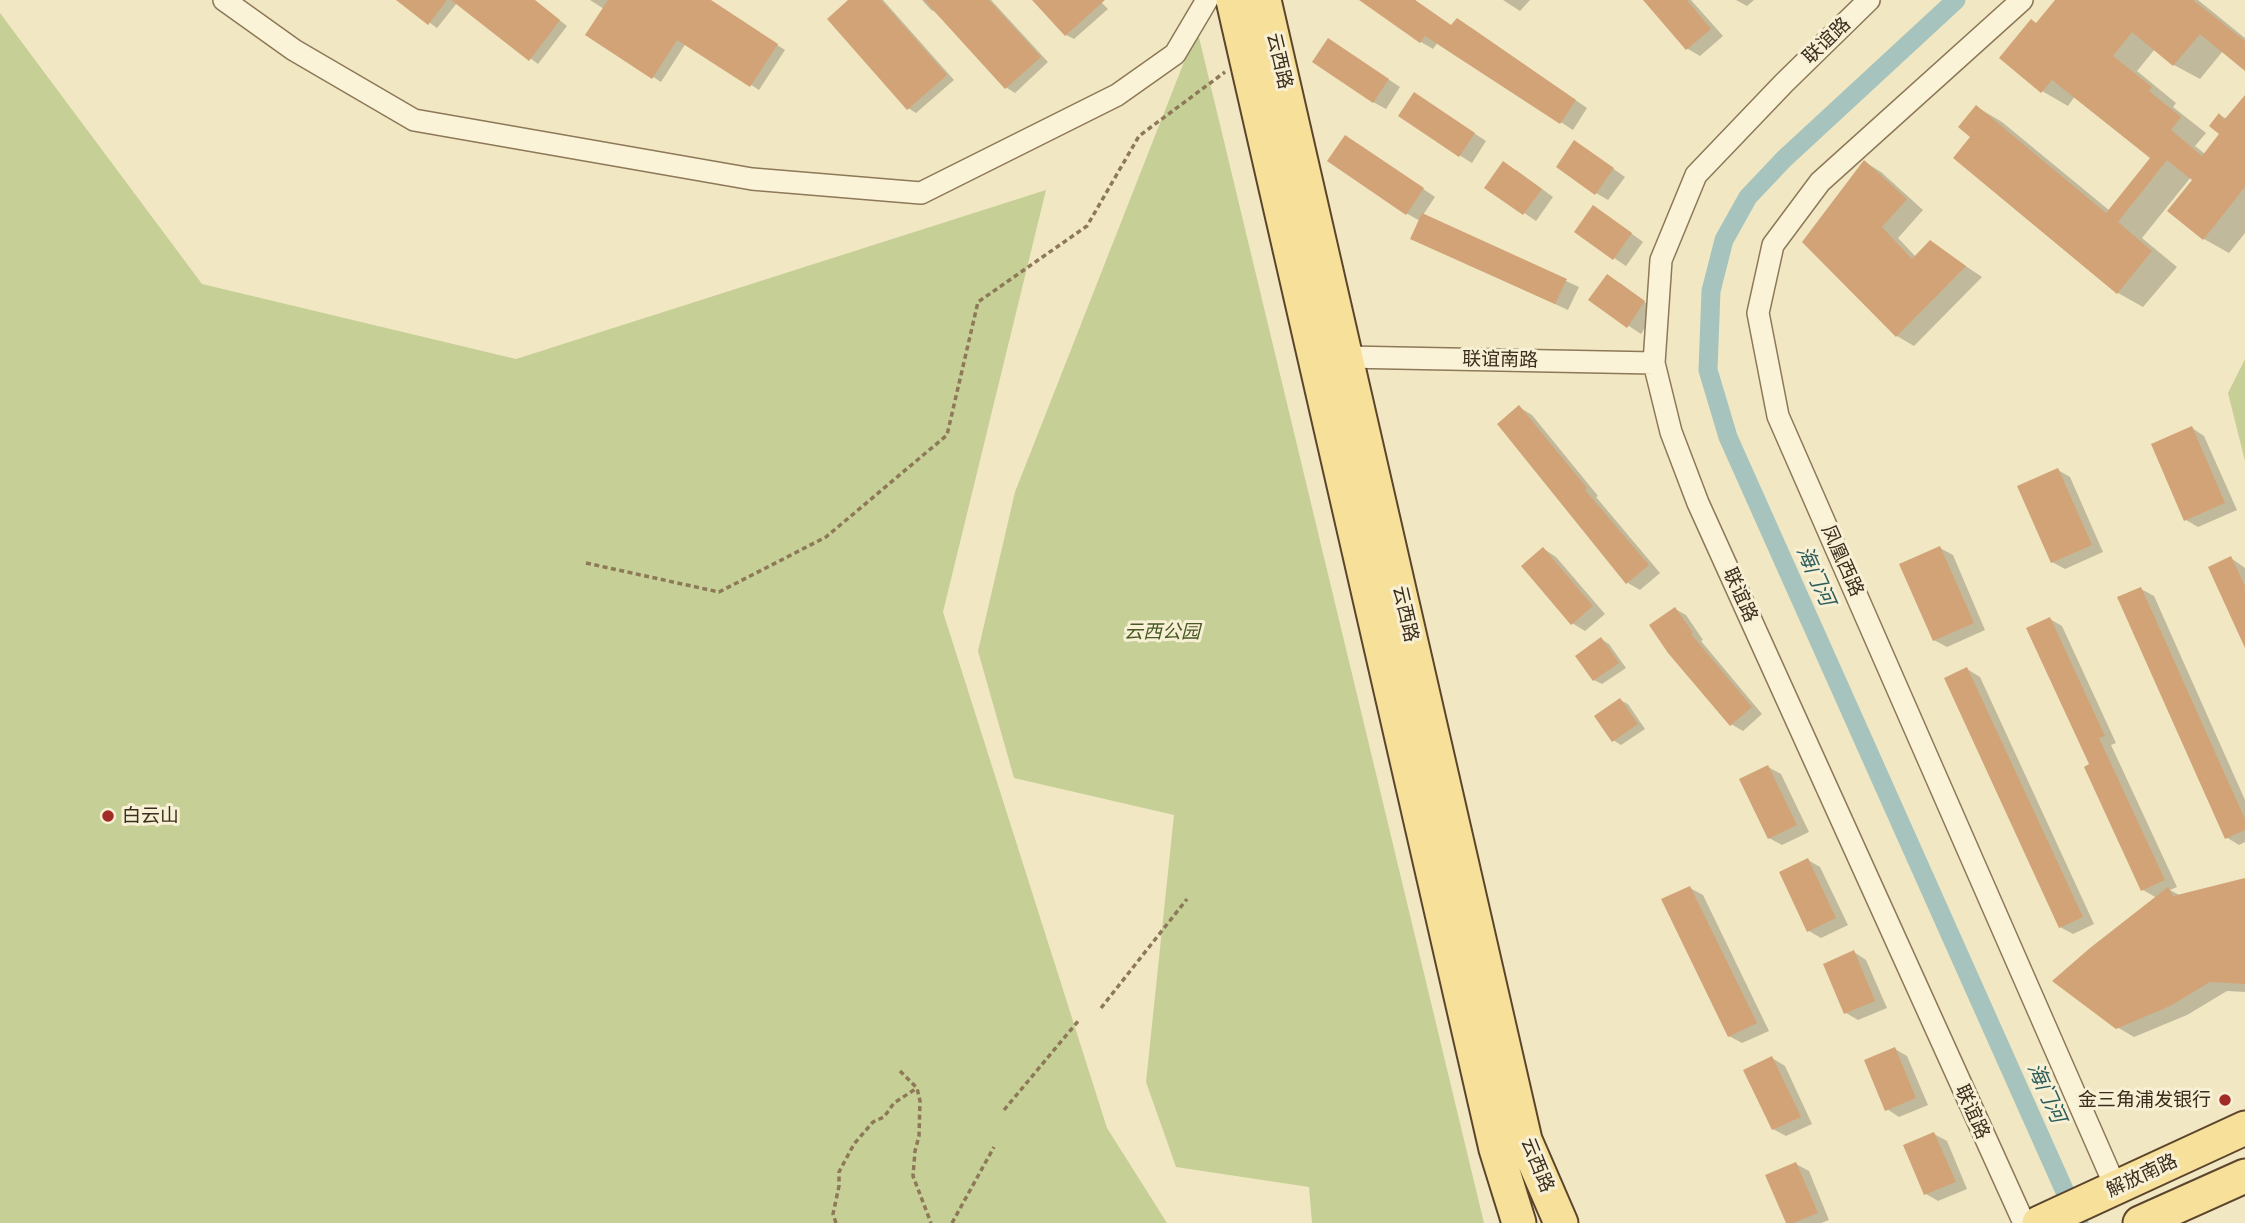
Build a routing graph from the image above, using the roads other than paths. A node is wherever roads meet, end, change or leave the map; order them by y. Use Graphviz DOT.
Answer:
graph roads {
  1 [pos="224,0"];
  2 [pos="1207,0"];
  3 [pos="1233,0"];
  4 [pos="1264,0"];
  5 [pos="1869,0"];
  6 [pos="2022,0"];
  7 [pos="1346,357"];
  8 [pos="1654,363"];
  9 [pos="2245,1128"];
  10 [pos="2245,1176"];
  11 [pos="2112,1189"];
  12 [pos="1562,1219"];
  13 [pos="2035,1222"];
  14 [pos="1519,1223"];
  15 [pos="2140,1223"];
  1 -- 2 [label="street"];
  3 -- 14 [label="main road, 云西路"];
  4 -- 7 [label="main road, 云西路"];
  5 -- 8 [label="street, 联谊路"];
  6 -- 11 [label="street, 凤凰西路"];
  7 -- 8 [label="street, 联谊南路"];
  7 -- 12 [label="main road, 云西路"];
  8 -- 13 [label="street, 联谊路"];
  9 -- 11 [label="main road, 解放南路"];
  10 -- 15 [label="main road"];
  11 -- 13 [label="main road, 解放南路"];
}
